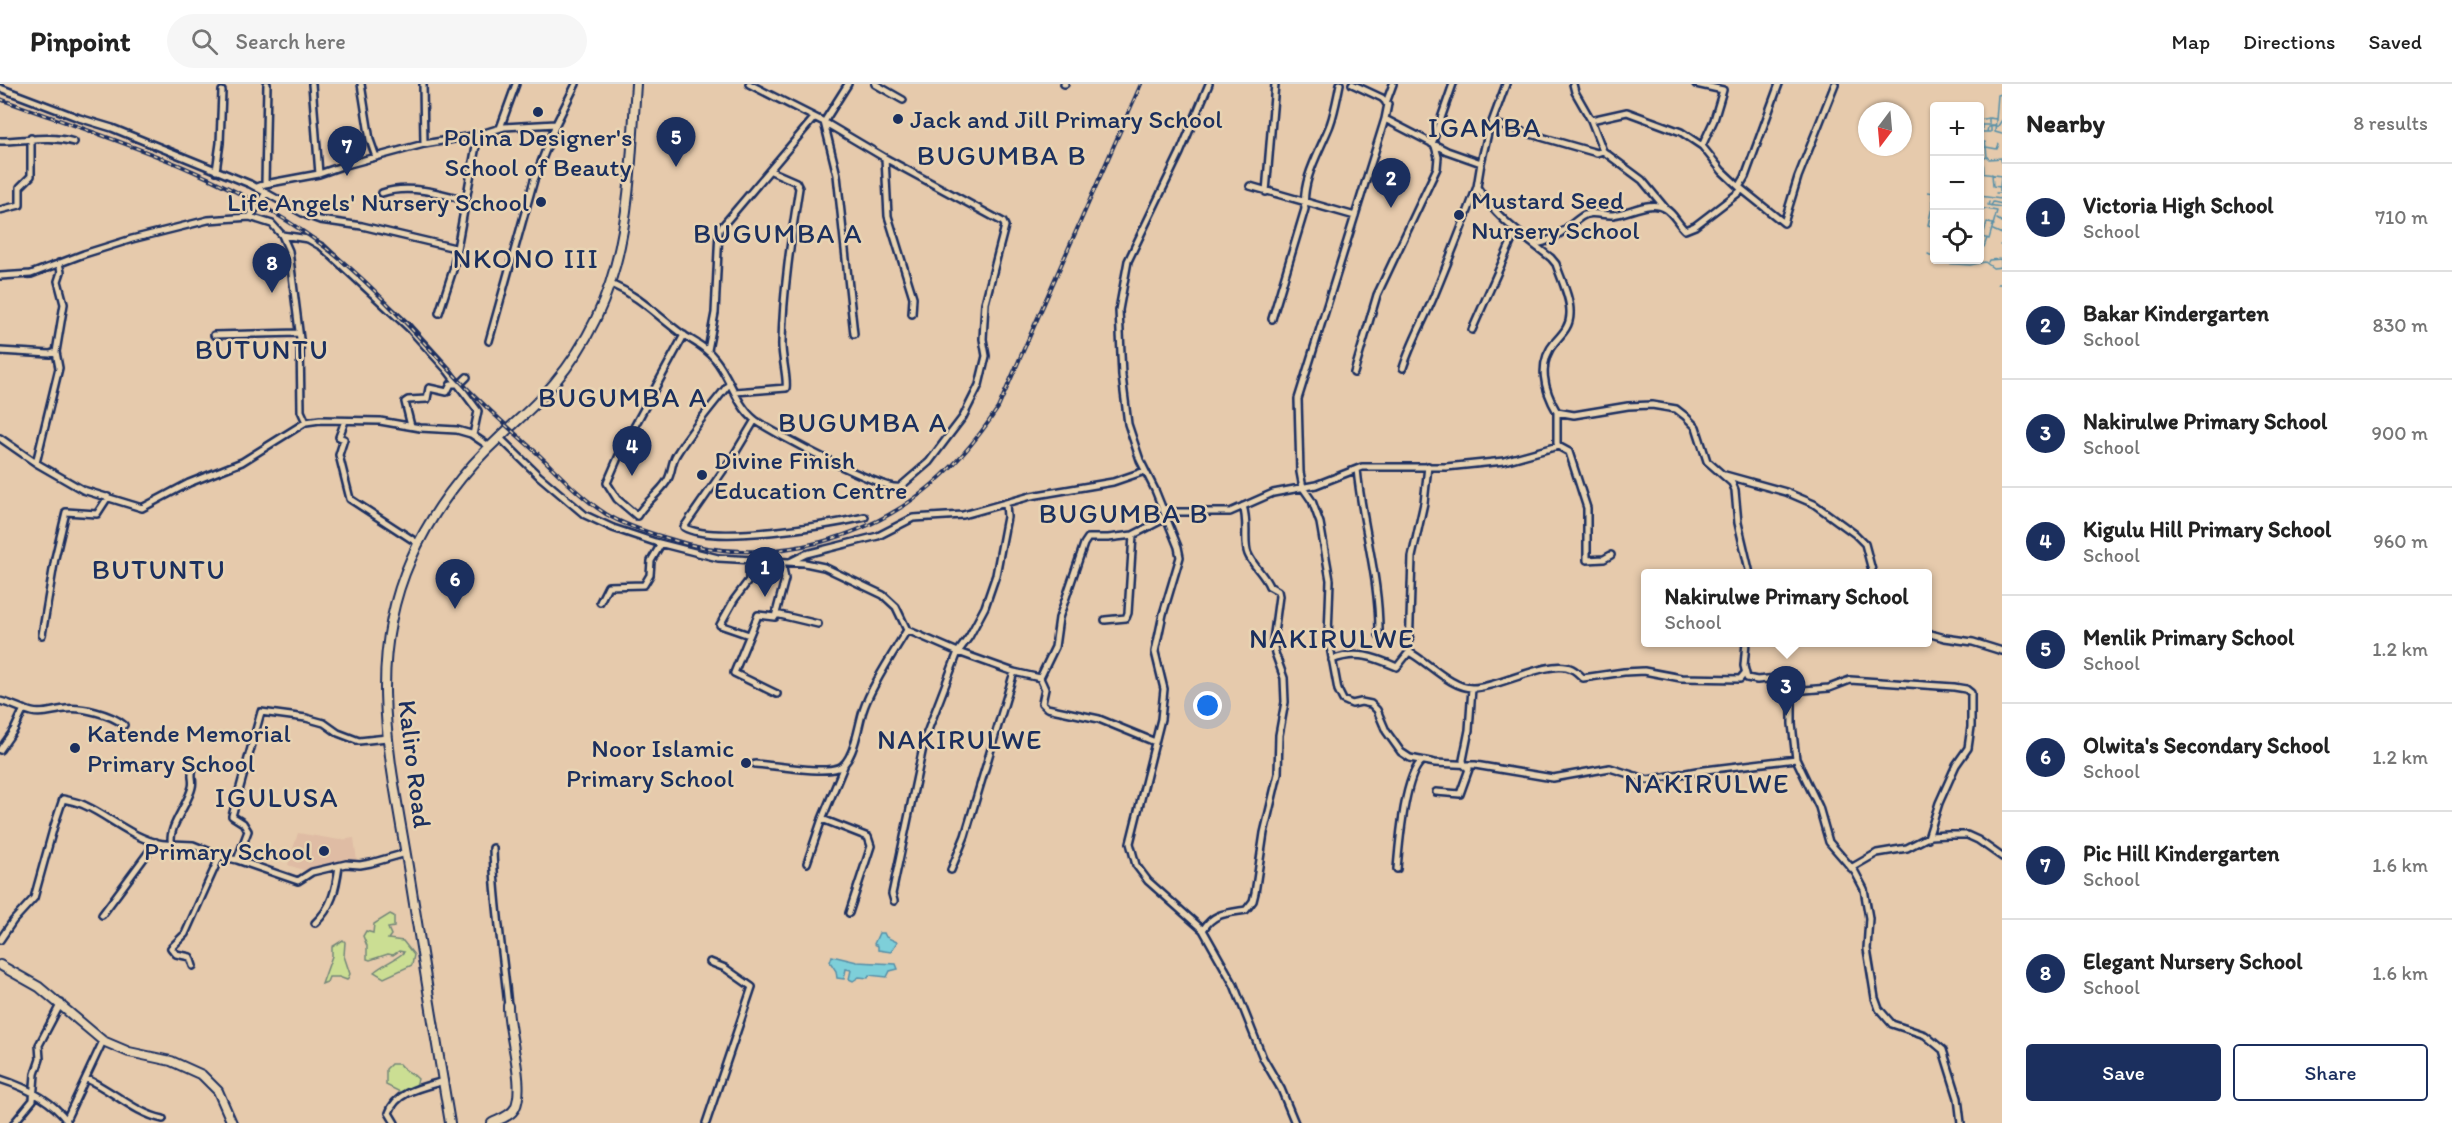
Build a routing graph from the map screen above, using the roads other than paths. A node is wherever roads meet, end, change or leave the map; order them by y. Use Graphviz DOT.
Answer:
graph roads {
  1 [pos="267,84"];
  2 [pos="312,84"];
  3 [pos="361,84"];
  4 [pos="423,84"];
  5 [pos="516,84"];
  6 [pos="576,84"];
  7 [pos="636,84"];
  8 [pos="748,84"];
  9 [pos="848,84"];
  10 [pos="875,84"];
  11 [pos="1209,84"];
  12 [pos="1275,84"];
  13 [pos="1340,84"];
  14 [pos="1352,84"];
  15 [pos="1393,84"];
  16 [pos="1453,84"];
  17 [pos="1506,84"];
  18 [pos="1573,84"];
  19 [pos="1696,84"];
  20 [pos="1779,84"];
  21 [pos="1835,84"];
  22 [pos="1362,86"];
  23 [pos="1724,87"];
  24 [pos="0,88"];
  25 [pos="222,91"];
  26 [pos="903,100"];
  27 [pos="1386,103"];
  28 [pos="814,118"];
  29 [pos="1385,119"];
  30 [pos="1591,120"];
  31 [pos="824,122"];
  32 [pos="1492,123"];
  33 [pos="556,124"];
  34 [pos="500,128"];
  35 [pos="478,135"];
  36 [pos="31,138"];
  37 [pos="0,141"];
  38 [pos="74,142"];
  39 [pos="424,144"];
  40 [pos="1433,145"];
  41 [pos="1702,147"];
  42 [pos="1603,151"];
  43 [pos="376,157"];
  44 [pos="885,158"];
  45 [pos="1481,163"];
  46 [pos="216,171"];
  47 [pos="771,171"];
  48 [pos="319,174"];
  49 [pos="265,184"];
  50 [pos="1250,186"];
  51 [pos="258,187"];
  52 [pos="1477,187"];
  53 [pos="1740,188"];
  54 [pos="1266,192"];
  55 [pos="266,193"];
  56 [pos="382,193"];
  57 [pos="465,200"];
  58 [pos="1304,200"];
  59 [pos="0,210"];
  60 [pos="1667,210"];
  61 [pos="1355,216"];
  62 [pos="250,217"];
  63 [pos="1516,231"];
  64 [pos="282,235"];
  65 [pos="1534,244"];
  66 [pos="455,248"];
  67 [pos="59,263"];
  68 [pos="0,276"];
  69 [pos="611,284"];
  70 [pos="439,313"];
  71 [pos="912,314"];
  72 [pos="1272,319"];
  73 [pos="1472,330"];
  74 [pos="300,333"];
  75 [pos="854,334"];
  76 [pos="214,335"];
  77 [pos="684,335"];
  78 [pos="489,341"];
  79 [pos="708,350"];
  80 [pos="0,351"];
  81 [pos="56,352"];
  82 [pos="1402,369"];
  83 [pos="1354,373"];
  84 [pos="467,377"];
  85 [pos="455,383"];
  86 [pos="729,384"];
  87 [pos="735,392"];
  88 [pos="1557,412"];
  89 [pos="755,420"];
  90 [pos="345,421"];
  91 [pos="306,422"];
  92 [pos="411,426"];
  93 [pos="473,435"];
  94 [pos="500,437"];
  95 [pos="0,438"];
  96 [pos="1558,446"];
  97 [pos="490,447"];
  98 [pos="36,463"];
  99 [pos="1428,466"];
  100 [pos="1357,469"];
  101 [pos="1145,471"];
  102 [pos="1720,474"];
  103 [pos="1316,485"];
  104 [pos="1303,489"];
  105 [pos="108,497"];
  106 [pos="1311,500"];
  107 [pos="1006,503"];
  108 [pos="1244,506"];
  109 [pos="1162,508"];
  110 [pos="865,517"];
  111 [pos="1166,518"];
  112 [pos="1133,535"];
  113 [pos="419,544"];
  114 [pos="661,544"];
  115 [pos="1611,555"];
  116 [pos="749,561"];
  117 [pos="786,562"];
  118 [pos="1749,569"];
  119 [pos="1872,569"];
  120 [pos="600,602"];
  121 [pos="776,614"];
  122 [pos="1105,620"];
  123 [pos="818,624"];
  124 [pos="907,630"];
  125 [pos="1932,634"];
  126 [pos="42,635"];
  127 [pos="749,635"];
  128 [pos="1379,636"];
  129 [pos="1746,647"];
  130 [pos="2002,651"];
  131 [pos="958,652"];
  132 [pos="1409,652"];
  133 [pos="1332,660"];
  134 [pos="1014,672"];
  135 [pos="1745,673"];
  136 [pos="1040,678"];
  137 [pos="1472,688"];
  138 [pos="1792,691"];
  139 [pos="777,694"];
  140 [pos="0,701"];
  141 [pos="24,709"];
  142 [pos="124,725"];
  143 [pos="387,738"];
  144 [pos="1155,742"];
  145 [pos="0,750"];
  146 [pos="1796,759"];
  147 [pos="1422,761"];
  148 [pos="755,764"];
  149 [pos="845,764"];
  150 [pos="1464,765"];
  151 [pos="193,769"];
  152 [pos="1436,792"];
  153 [pos="822,819"];
  154 [pos="1928,838"];
  155 [pos="156,842"];
  156 [pos="172,844"];
  157 [pos="493,848"];
  158 [pos="406,853"];
  159 [pos="220,856"];
  160 [pos="2002,857"];
  161 [pos="237,860"];
  162 [pos="807,863"];
  163 [pos="339,866"];
  164 [pos="1851,868"];
  165 [pos="1397,869"];
  166 [pos="951,870"];
  167 [pos="894,901"];
  168 [pos="849,913"];
  169 [pos="102,915"];
  170 [pos="315,923"];
  171 [pos="1203,930"];
  172 [pos="0,940"];
  173 [pos="710,962"];
  174 [pos="0,965"];
  175 [pos="193,966"];
  176 [pos="61,1003"];
  177 [pos="508,1006"];
  178 [pos="103,1041"];
  179 [pos="0,1078"];
  180 [pos="87,1079"];
  181 [pos="444,1081"];
  182 [pos="35,1094"];
  183 [pos="163,1119"];
  184 [pos="67,1121"];
  185 [pos="14,1123"];
  186 [pos="232,1123"];
  187 [pos="395,1123"];
  188 [pos="450,1123"];
  189 [pos="492,1123"];
  190 [pos="706,1123"];
  191 [pos="1295,1123"];
  192 [pos="1961,1123"];
  1 -- 49 [label="street"];
  2 -- 48 [label="street"];
  3 -- 43 [label="street"];
  4 -- 39 [label="street"];
  5 -- 34 [label="street"];
  6 -- 33 [label="street"];
  7 -- 69 [label="main road, Kaliro Road"];
  8 -- 28 [label="street"];
  9 -- 31 [label="street"];
  10 -- 26 [label="street"];
  11 -- 101 [label="street"];
  12 -- 54 [label="street"];
  13 -- 58 [label="street"];
  14 -- 22 [label="street"];
  15 -- 27 [label="street"];
  16 -- 40 [label="street"];
  17 -- 32 [label="street"];
  18 -- 30 [label="street"];
  19 -- 23 [label="street"];
  20 -- 53 [label="street"];
  21 -- 53 [label="street"];
  22 -- 27 [label="street"];
  23 -- 41 [label="street"];
  24 -- 46 [label="street"];
  25 -- 46 [label="street"];
  27 -- 29 [label="street"];
  28 -- 31 [label="street"];
  28 -- 47 [label="street"];
  29 -- 40 [label="street"];
  29 -- 61 [label="street"];
  30 -- 41 [label="street"];
  30 -- 42 [label="street"];
  31 -- 44 [label="street"];
  31 -- 75 [label="street"];
  32 -- 42 [label="street"];
  32 -- 45 [label="street"];
  33 -- 34 [label="street"];
  33 -- 78 [label="street"];
  34 -- 35 [label="street"];
  35 -- 39 [label="street"];
  35 -- 57 [label="street"];
  36 -- 37 [label="street"];
  36 -- 38 [label="street"];
  36 -- 59 [label="street"];
  39 -- 43 [label="street"];
  40 -- 45 [label="street"];
  40 -- 83 [label="street"];
  41 -- 53 [label="street"];
  42 -- 60 [label="street"];
  43 -- 48 [label="street"];
  44 -- 71 [label="street"];
  44 -- 89 [label="street"];
  45 -- 52 [label="street"];
  46 -- 51 [label="street"];
  47 -- 79 [label="street"];
  47 -- 87 [label="street"];
  48 -- 49 [label="street"];
  49 -- 51 [label="street"];
  50 -- 54 [label="street"];
  51 -- 55 [label="street"];
  52 -- 63 [label="street"];
  52 -- 82 [label="street"];
  53 -- 60 [label="street"];
  54 -- 58 [label="street"];
  55 -- 62 [label="street"];
  55 -- 66 [label="street"];
  56 -- 57 [label="street"];
  57 -- 66 [label="street"];
  58 -- 61 [label="street"];
  58 -- 72 [label="street"];
  60 -- 65 [label="street"];
  61 -- 104 [label="street"];
  62 -- 64 [label="street"];
  62 -- 67 [label="street"];
  63 -- 65 [label="street"];
  63 -- 73 [label="street"];
  64 -- 74 [label="street"];
  64 -- 85 [label="street"];
  65 -- 88 [label="street"];
  66 -- 70 [label="street"];
  67 -- 68 [label="street"];
  67 -- 81 [label="street"];
  69 -- 77 [label="street"];
  69 -- 94 [label="main road, Kaliro Road"];
  74 -- 76 [label="street"];
  74 -- 91 [label="street"];
  77 -- 79 [label="street"];
  77 -- 86 [label="street"];
  79 -- 86 [label="street"];
  80 -- 81 [label="street"];
  81 -- 98 [label="street"];
  84 -- 85 [label="street"];
  85 -- 92 [label="street"];
  85 -- 93 [label="street"];
  86 -- 87 [label="street"];
  87 -- 89 [label="street"];
  88 -- 96 [label="street"];
  88 -- 102 [label="street"];
  89 -- 110 [label="street"];
  90 -- 91 [label="street"];
  90 -- 92 [label="street"];
  90 -- 113 [label="street"];
  91 -- 105 [label="street"];
  92 -- 93 [label="street"];
  93 -- 97 [label="street"];
  94 -- 97 [label="main road, Kaliro Road"];
  94 -- 114 [label="street"];
  95 -- 98 [label="street"];
  96 -- 99 [label="street"];
  96 -- 115 [label="street"];
  97 -- 113 [label="main road, Kaliro Road"];
  98 -- 105 [label="street"];
  99 -- 100 [label="street"];
  99 -- 132 [label="street"];
  100 -- 103 [label="street"];
  100 -- 128 [label="street"];
  101 -- 107 [label="street"];
  101 -- 109 [label="street"];
  102 -- 118 [label="street"];
  102 -- 119 [label="street"];
  103 -- 104 [label="street"];
  103 -- 106 [label="street"];
  104 -- 106 [label="street"];
  104 -- 108 [label="street"];
  105 -- 126 [label="street"];
  106 -- 133 [label="street"];
  107 -- 117 [label="street"];
  107 -- 131 [label="street"];
  108 -- 109 [label="street"];
  108 -- 171 [label="street"];
  109 -- 111 [label="street"];
  111 -- 112 [label="street"];
  111 -- 144 [label="street"];
  112 -- 122 [label="street"];
  112 -- 136 [label="street"];
  113 -- 143 [label="main road, Kaliro Road"];
  114 -- 116 [label="street"];
  114 -- 120 [label="street"];
  116 -- 117 [label="street"];
  116 -- 127 [label="street"];
  117 -- 121 [label="street"];
  117 -- 124 [label="street"];
  121 -- 123 [label="street"];
  121 -- 127 [label="street"];
  124 -- 131 [label="street"];
  124 -- 149 [label="street"];
  125 -- 130 [label="street"];
  127 -- 139 [label="street"];
  129 -- 135 [label="street"];
  131 -- 134 [label="street"];
  131 -- 167 [label="street"];
  132 -- 133 [label="street"];
  132 -- 137 [label="street"];
  133 -- 147 [label="street"];
  134 -- 136 [label="street"];
  134 -- 166 [label="street"];
  135 -- 137 [label="street"];
  135 -- 138 [label="street"];
  136 -- 144 [label="street"];
  137 -- 150 [label="street"];
  138 -- 146 [label="street"];
  138 -- 154 [label="street"];
  140 -- 141 [label="street"];
  141 -- 142 [label="street"];
  141 -- 145 [label="street"];
  143 -- 158 [label="main road, Kaliro Road"];
  143 -- 161 [label="street"];
  144 -- 171 [label="street"];
  146 -- 150 [label="street"];
  146 -- 164 [label="street"];
  147 -- 150 [label="street"];
  147 -- 165 [label="street"];
  148 -- 149 [label="street"];
  149 -- 153 [label="street"];
  150 -- 152 [label="street"];
  151 -- 156 [label="street"];
  153 -- 162 [label="street"];
  153 -- 168 [label="street"];
  154 -- 160 [label="street"];
  154 -- 164 [label="street"];
  155 -- 156 [label="street"];
  155 -- 169 [label="street"];
  155 -- 172 [label="street"];
  156 -- 159 [label="street"];
  157 -- 177 [label="street"];
  158 -- 163 [label="street"];
  158 -- 181 [label="main road, Kaliro Road"];
  159 -- 161 [label="street"];
  159 -- 175 [label="street"];
  161 -- 163 [label="street"];
  163 -- 170 [label="street"];
  164 -- 192 [label="street"];
  171 -- 191 [label="street"];
  173 -- 190 [label="street"];
  174 -- 176 [label="main road"];
  176 -- 178 [label="main road"];
  176 -- 182 [label="street"];
  177 -- 189 [label="main road"];
  178 -- 180 [label="street"];
  178 -- 186 [label="main road"];
  179 -- 182 [label="street"];
  180 -- 183 [label="street"];
  180 -- 184 [label="street"];
  181 -- 187 [label="street"];
  181 -- 188 [label="main road, Kaliro Road"];
  182 -- 184 [label="street"];
  182 -- 185 [label="street"];
}
